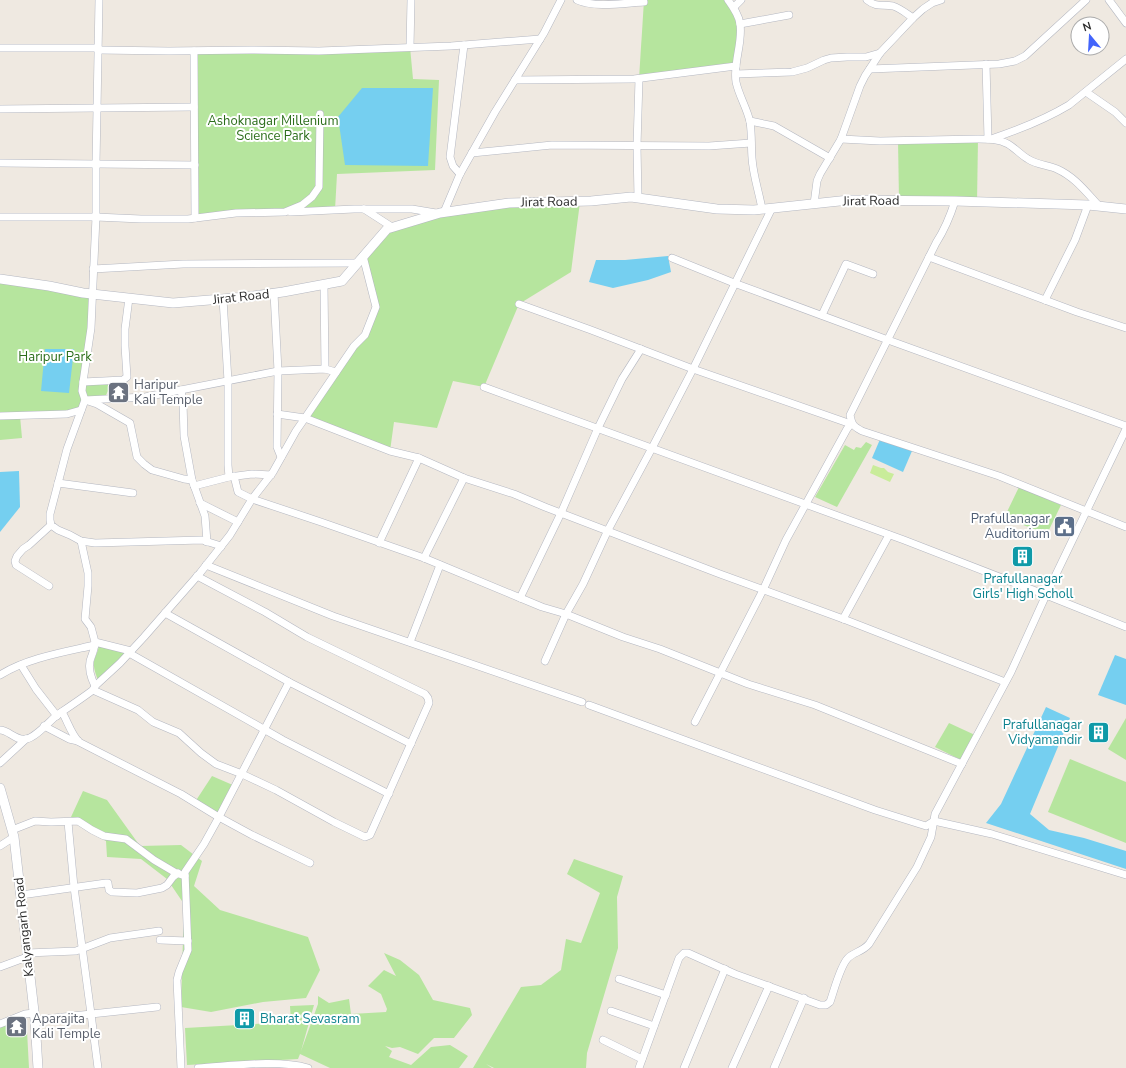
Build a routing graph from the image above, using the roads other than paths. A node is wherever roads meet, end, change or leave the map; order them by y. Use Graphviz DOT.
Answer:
graph roads {
  1 [pos="99,0"];
  2 [pos="411,0"];
  3 [pos="561,0"];
  4 [pos="577,0"];
  5 [pos="728,0"];
  6 [pos="741,0"];
  7 [pos="867,0"];
  8 [pos="941,0"];
  9 [pos="1086,0"];
  10 [pos="1109,0"];
  11 [pos="644,2"];
  12 [pos="734,7"];
  13 [pos="789,15"];
  14 [pos="913,18"];
  15 [pos="1126,23"];
  16 [pos="740,24"];
  17 [pos="540,39"];
  18 [pos="464,45"];
  19 [pos="410,47"];
  20 [pos="0,48"];
  21 [pos="98,49"];
  22 [pos="194,51"];
  23 [pos="880,53"];
  24 [pos="1126,59"];
  25 [pos="986,64"];
  26 [pos="870,69"];
  27 [pos="736,70"];
  28 [pos="639,79"];
  29 [pos="515,80"];
  30 [pos="1086,92"];
  31 [pos="194,106"];
  32 [pos="97,108"];
  33 [pos="0,109"];
  34 [pos="320,114"];
  35 [pos="750,121"];
  36 [pos="1126,122"];
  37 [pos="841,139"];
  38 [pos="989,139"];
  39 [pos="751,143"];
  40 [pos="637,146"];
  41 [pos="472,153"];
  42 [pos="830,158"];
  43 [pos="0,163"];
  44 [pos="96,164"];
  45 [pos="195,165"];
  46 [pos="460,174"];
  47 [pos="638,198"];
  48 [pos="955,201"];
  49 [pos="814,204"];
  50 [pos="1088,205"];
  51 [pos="1099,206"];
  52 [pos="364,209"];
  53 [pos="767,209"];
  54 [pos="1126,209"];
  55 [pos="285,212"];
  56 [pos="440,213"];
  57 [pos="0,217"];
  58 [pos="96,217"];
  59 [pos="195,218"];
  60 [pos="392,227"];
  61 [pos="929,257"];
  62 [pos="672,258"];
  63 [pos="360,260"];
  64 [pos="93,269"];
  65 [pos="873,274"];
  66 [pos="0,279"];
  67 [pos="734,283"];
  68 [pos="324,284"];
  69 [pos="274,293"];
  70 [pos="92,294"];
  71 [pos="129,298"];
  72 [pos="223,299"];
  73 [pos="1044,300"];
  74 [pos="519,304"];
  75 [pos="822,315"];
  76 [pos="1126,328"];
  77 [pos="888,340"];
  78 [pos="640,349"];
  79 [pos="325,368"];
  80 [pos="693,369"];
  81 [pos="278,371"];
  82 [pos="336,372"];
  83 [pos="228,381"];
  84 [pos="83,382"];
  85 [pos="484,387"];
  86 [pos="181,390"];
  87 [pos="85,400"];
  88 [pos="81,410"];
  89 [pos="278,414"];
  90 [pos="0,416"];
  91 [pos="305,418"];
  92 [pos="851,424"];
  93 [pos="1126,427"];
  94 [pos="598,428"];
  95 [pos="652,448"];
  96 [pos="281,457"];
  97 [pos="419,458"];
  98 [pos="271,475"];
  99 [pos="231,476"];
  100 [pos="464,478"];
  101 [pos="58,483"];
  102 [pos="193,483"];
  103 [pos="132,493"];
  104 [pos="252,499"];
  105 [pos="200,503"];
  106 [pos="806,504"];
  107 [pos="1087,512"];
  108 [pos="561,513"];
  109 [pos="238,522"];
  110 [pos="51,525"];
  111 [pos="1126,527"];
  112 [pos="608,530"];
  113 [pos="889,535"];
  114 [pos="81,541"];
  115 [pos="207,542"];
  116 [pos="379,543"];
  117 [pos="221,547"];
  118 [pos="424,558"];
  119 [pos="206,565"];
  120 [pos="440,565"];
  121 [pos="197,576"];
  122 [pos="49,586"];
  123 [pos="763,590"];
  124 [pos="1046,595"];
  125 [pos="520,598"];
  126 [pos="165,613"];
  127 [pos="566,614"];
  128 [pos="843,618"];
  129 [pos="1126,627"];
  130 [pos="410,642"];
  131 [pos="95,643"];
  132 [pos="130,652"];
  133 [pos="545,661"];
  134 [pos="21,665"];
  135 [pos="720,672"];
  136 [pos="0,675"];
  137 [pos="289,682"];
  138 [pos="1005,682"];
  139 [pos="94,688"];
  140 [pos="582,702"];
  141 [pos="589,705"];
  142 [pos="60,714"];
  143 [pos="695,722"];
  144 [pos="44,726"];
  145 [pos="0,730"];
  146 [pos="265,730"];
  147 [pos="26,739"];
  148 [pos="78,741"];
  149 [pos="411,744"];
  150 [pos="0,763"];
  151 [pos="962,764"];
  152 [pos="242,774"];
  153 [pos="0,788"];
  154 [pos="389,794"];
  155 [pos="2,802"];
  156 [pos="219,817"];
  157 [pos="934,821"];
  158 [pos="68,822"];
  159 [pos="13,834"];
  160 [pos="0,846"];
  161 [pos="310,862"];
  162 [pos="182,875"];
  163 [pos="1126,875"];
  164 [pos="74,888"];
  165 [pos="21,895"];
  166 [pos="159,931"];
  167 [pos="160,940"];
  168 [pos="188,941"];
  169 [pos="82,949"];
  170 [pos="27,955"];
  171 [pos="0,967"];
  172 [pos="725,969"];
  173 [pos="619,979"];
  174 [pos="769,986"];
  175 [pos="666,995"];
  176 [pos="804,998"];
  177 [pos="157,1007"];
  178 [pos="611,1011"];
  179 [pos="92,1014"];
  180 [pos="34,1016"];
  181 [pos="0,1024"];
  182 [pos="654,1026"];
  183 [pos="603,1040"];
  184 [pos="642,1058"];
  185 [pos="38,1068"];
  186 [pos="98,1068"];
  187 [pos="181,1068"];
  188 [pos="198,1068"];
  189 [pos="308,1068"];
  190 [pos="640,1068"];
  191 [pos="684,1068"];
  192 [pos="732,1068"];
  193 [pos="774,1068"];
  1 -- 21 [label="street"];
  2 -- 19 [label="street"];
  3 -- 17 [label="street"];
  4 -- 11 [label="street"];
  5 -- 12 [label="street"];
  6 -- 12 [label="street"];
  7 -- 14 [label="street"];
  8 -- 14 [label="street"];
  9 -- 25 [label="street"];
  10 -- 15 [label="street"];
  12 -- 16 [label="street"];
  13 -- 16 [label="street"];
  14 -- 23 [label="street"];
  16 -- 27 [label="street"];
  17 -- 18 [label="street"];
  17 -- 29 [label="street"];
  18 -- 19 [label="street"];
  18 -- 46 [label="street"];
  19 -- 22 [label="street"];
  20 -- 21 [label="street"];
  21 -- 22 [label="street"];
  21 -- 32 [label="street"];
  22 -- 31 [label="street"];
  23 -- 26 [label="street"];
  23 -- 27 [label="street"];
  24 -- 30 [label="street"];
  25 -- 26 [label="street"];
  25 -- 38 [label="street"];
  26 -- 37 [label="street"];
  27 -- 28 [label="street"];
  27 -- 35 [label="street"];
  28 -- 29 [label="street"];
  28 -- 40 [label="street"];
  29 -- 41 [label="street"];
  30 -- 36 [label="street"];
  30 -- 38 [label="street"];
  31 -- 32 [label="street"];
  31 -- 45 [label="street"];
  32 -- 33 [label="street"];
  32 -- 44 [label="street"];
  34 -- 55 [label="street"];
  35 -- 39 [label="street"];
  35 -- 42 [label="street"];
  37 -- 38 [label="street"];
  37 -- 42 [label="street"];
  38 -- 51 [label="street"];
  39 -- 40 [label="street"];
  39 -- 53 [label="street"];
  40 -- 41 [label="street"];
  40 -- 47 [label="street"];
  41 -- 46 [label="street"];
  42 -- 49 [label="street"];
  43 -- 44 [label="street"];
  44 -- 45 [label="street"];
  44 -- 58 [label="street"];
  45 -- 59 [label="street"];
  46 -- 56 [label="street"];
  47 -- 53 [label="main road, Jirat Road"];
  47 -- 56 [label="main road, Jirat Road"];
  48 -- 49 [label="main road, Jirat Road"];
  48 -- 50 [label="main road, Jirat Road"];
  48 -- 61 [label="street"];
  49 -- 53 [label="main road, Jirat Road"];
  50 -- 51 [label="main road, Jirat Road"];
  50 -- 73 [label="street"];
  51 -- 54 [label="main road, Jirat Road"];
  52 -- 55 [label="street"];
  52 -- 56 [label="street"];
  52 -- 60 [label="street"];
  53 -- 67 [label="street"];
  55 -- 59 [label="street"];
  56 -- 60 [label="main road, Jirat Road"];
  57 -- 58 [label="street"];
  58 -- 59 [label="street"];
  58 -- 64 [label="street"];
  60 -- 63 [label="main road, Jirat Road"];
  61 -- 73 [label="street"];
  61 -- 77 [label="street"];
  62 -- 67 [label="street"];
  63 -- 64 [label="street"];
  63 -- 68 [label="main road, Jirat Road"];
  63 -- 82 [label="street"];
  64 -- 70 [label="street"];
  65 -- 75 [label="street"];
  66 -- 70 [label="main road, Jirat Road"];
  67 -- 75 [label="street"];
  67 -- 80 [label="street"];
  68 -- 69 [label="main road, Jirat Road"];
  68 -- 79 [label="street"];
  69 -- 72 [label="main road, Jirat Road"];
  69 -- 81 [label="street"];
  70 -- 71 [label="main road, Jirat Road"];
  70 -- 84 [label="street"];
  71 -- 72 [label="main road, Jirat Road"];
  71 -- 84 [label="street"];
  72 -- 83 [label="street"];
  73 -- 76 [label="street"];
  74 -- 78 [label="street"];
  75 -- 77 [label="street"];
  77 -- 92 [label="street"];
  77 -- 93 [label="street"];
  78 -- 80 [label="street"];
  78 -- 94 [label="street"];
  79 -- 81 [label="street"];
  79 -- 82 [label="street"];
  80 -- 92 [label="street"];
  80 -- 95 [label="street"];
  81 -- 83 [label="street"];
  81 -- 89 [label="street"];
  82 -- 91 [label="street"];
  83 -- 86 [label="street"];
  83 -- 99 [label="street"];
  84 -- 87 [label="street"];
  85 -- 94 [label="street"];
  86 -- 87 [label="street"];
  86 -- 102 [label="street"];
  87 -- 88 [label="street"];
  87 -- 102 [label="street"];
  88 -- 90 [label="street"];
  88 -- 101 [label="street"];
  89 -- 91 [label="street"];
  89 -- 96 [label="street"];
  91 -- 96 [label="street"];
  91 -- 97 [label="street"];
  92 -- 106 [label="street"];
  92 -- 107 [label="street"];
  93 -- 107 [label="street"];
  94 -- 95 [label="street"];
  94 -- 108 [label="street"];
  95 -- 106 [label="street"];
  95 -- 112 [label="street"];
  96 -- 98 [label="street"];
  97 -- 100 [label="street"];
  97 -- 116 [label="street"];
  98 -- 99 [label="street"];
  98 -- 104 [label="street"];
  99 -- 102 [label="street"];
  99 -- 104 [label="street"];
  100 -- 108 [label="street"];
  100 -- 118 [label="street"];
  101 -- 103 [label="street"];
  101 -- 110 [label="street"];
  102 -- 105 [label="street"];
  104 -- 109 [label="street"];
  104 -- 116 [label="street"];
  105 -- 109 [label="street"];
  105 -- 115 [label="street"];
  106 -- 113 [label="street"];
  106 -- 123 [label="street"];
  107 -- 111 [label="street"];
  107 -- 124 [label="street"];
  108 -- 112 [label="street"];
  108 -- 125 [label="street"];
  109 -- 117 [label="street"];
  110 -- 114 [label="street"];
  110 -- 122 [label="street"];
  112 -- 123 [label="street"];
  112 -- 127 [label="street"];
  113 -- 124 [label="street"];
  113 -- 128 [label="street"];
  114 -- 115 [label="street"];
  114 -- 131 [label="street"];
  115 -- 117 [label="street"];
  116 -- 118 [label="street"];
  117 -- 119 [label="street"];
  118 -- 120 [label="street"];
  119 -- 121 [label="street"];
  119 -- 130 [label="street"];
  120 -- 125 [label="street"];
  120 -- 130 [label="street"];
  121 -- 126 [label="street"];
  121 -- 149 [label="street"];
  123 -- 128 [label="street"];
  123 -- 135 [label="street"];
  124 -- 129 [label="street"];
  124 -- 138 [label="street"];
  125 -- 127 [label="street"];
  126 -- 132 [label="street"];
  126 -- 137 [label="street"];
  127 -- 133 [label="street"];
  127 -- 135 [label="street"];
  128 -- 138 [label="street"];
  130 -- 140 [label="street"];
  131 -- 132 [label="street"];
  131 -- 134 [label="street"];
  131 -- 139 [label="street"];
  132 -- 139 [label="street"];
  132 -- 146 [label="street"];
  134 -- 136 [label="street"];
  134 -- 142 [label="street"];
  135 -- 143 [label="street"];
  135 -- 151 [label="street"];
  137 -- 146 [label="street"];
  137 -- 149 [label="street"];
  138 -- 151 [label="street"];
  139 -- 142 [label="street"];
  139 -- 152 [label="street"];
  141 -- 157 [label="street"];
  142 -- 144 [label="street"];
  142 -- 148 [label="street"];
  144 -- 147 [label="street"];
  144 -- 148 [label="street"];
  145 -- 147 [label="street"];
  146 -- 152 [label="street"];
  146 -- 154 [label="street"];
  147 -- 150 [label="street"];
  148 -- 156 [label="street"];
  149 -- 154 [label="street"];
  151 -- 157 [label="street"];
  152 -- 154 [label="street"];
  152 -- 156 [label="street"];
  153 -- 155 [label="main road, Kalyangarh Road"];
  155 -- 159 [label="main road, Kalyangarh Road"];
  156 -- 161 [label="street"];
  156 -- 162 [label="street"];
  157 -- 163 [label="street"];
  157 -- 176 [label="street"];
  158 -- 159 [label="street"];
  158 -- 162 [label="street"];
  158 -- 164 [label="street"];
  159 -- 160 [label="street"];
  159 -- 165 [label="main road, Kalyangarh Road"];
  162 -- 164 [label="street"];
  162 -- 168 [label="street"];
  164 -- 165 [label="street"];
  164 -- 169 [label="street"];
  165 -- 170 [label="main road, Kalyangarh Road"];
  166 -- 169 [label="street"];
  167 -- 168 [label="street"];
  168 -- 187 [label="street"];
  169 -- 170 [label="street"];
  169 -- 179 [label="street"];
  170 -- 171 [label="street"];
  170 -- 180 [label="main road, Kalyangarh Road"];
  172 -- 174 [label="street"];
  172 -- 175 [label="street"];
  172 -- 191 [label="street"];
  173 -- 175 [label="street"];
  174 -- 176 [label="street"];
  174 -- 192 [label="street"];
  175 -- 182 [label="street"];
  176 -- 193 [label="street"];
  177 -- 179 [label="street"];
  178 -- 182 [label="street"];
  179 -- 180 [label="street"];
  179 -- 186 [label="street"];
  180 -- 181 [label="street"];
  180 -- 185 [label="main road, Kalyangarh Road"];
  182 -- 184 [label="street"];
  183 -- 184 [label="street"];
  184 -- 190 [label="street"];
  188 -- 189 [label="street"];
}
